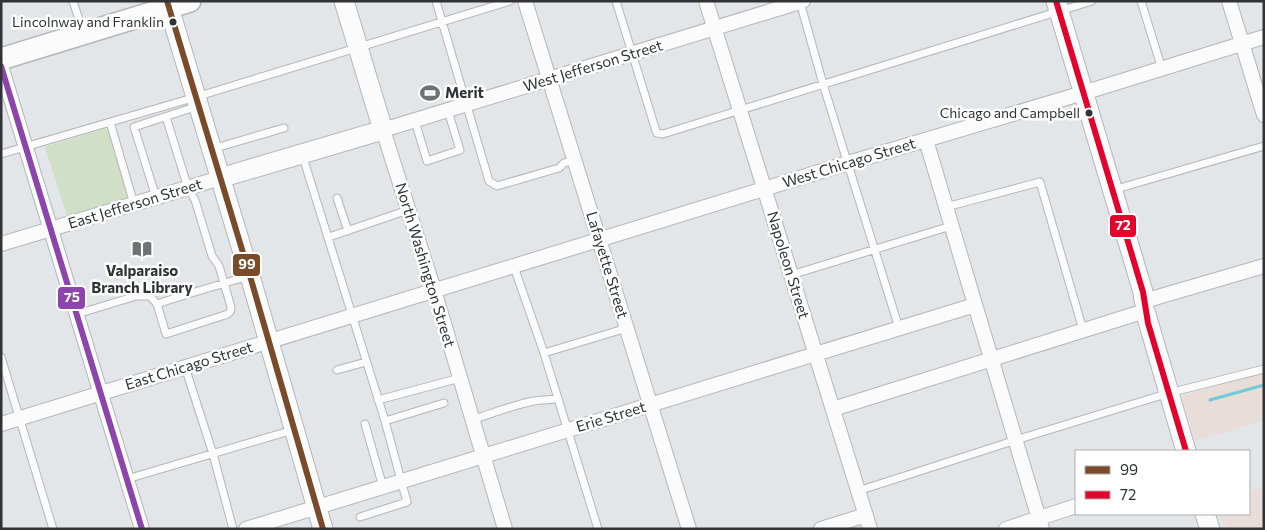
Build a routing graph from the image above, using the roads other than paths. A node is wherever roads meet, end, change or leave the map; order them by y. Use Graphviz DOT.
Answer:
graph roads {
  1 [pos="73,1"];
  2 [pos="190,1"];
  3 [pos="344,1"];
  4 [pos="436,1"];
  5 [pos="510,1"];
  6 [pos="525,1"];
  7 [pos="616,1"];
  8 [pos="706,1"];
  9 [pos="1092,1"];
  10 [pos="1141,1"];
  11 [pos="1229,1"];
  12 [pos="801,2"];
  13 [pos="168,4"];
  14 [pos="1057,6"];
  15 [pos="443,22"];
  16 [pos="714,28"];
  17 [pos="83,34"];
  18 [pos="1264,37"];
  19 [pos="1242,44"];
  20 [pos="358,48"];
  21 [pos="632,54"];
  22 [pos="1,59"];
  23 [pos="1,66"];
  24 [pos="1162,69"];
  25 [pos="550,80"];
  26 [pos="823,84"];
  27 [pos="1083,93"];
  28 [pos="197,102"];
  29 [pos="466,105"];
  30 [pos="740,109"];
  31 [pos="448,110"];
  32 [pos="1264,115"];
  33 [pos="166,117"];
  34 [pos="415,121"];
  35 [pos="110,122"];
  36 [pos="284,128"];
  37 [pos="383,130"];
  38 [pos="926,140"];
  39 [pos="26,146"];
  40 [pos="1264,146"];
  41 [pos="212,149"];
  42 [pos="1,154"];
  43 [pos="302,154"];
  44 [pos="574,160"];
  45 [pos="848,163"];
  46 [pos="220,178"];
  47 [pos="188,188"];
  48 [pos="764,189"];
  49 [pos="1112,191"];
  50 [pos="156,197"];
  51 [pos="337,198"];
  52 [pos="134,204"];
  53 [pos="946,207"];
  54 [pos="408,210"];
  55 [pos="951,226"];
  56 [pos="51,229"];
  57 [pos="348,232"];
  58 [pos="329,237"];
  59 [pos="600,240"];
  60 [pos="1,244"];
  61 [pos="874,250"];
  62 [pos="1264,266"];
  63 [pos="514,267"];
  64 [pos="791,275"];
  65 [pos="250,276"];
  66 [pos="224,283"];
  67 [pos="434,290"];
  68 [pos="157,304"];
  69 [pos="975,305"];
  70 [pos="1144,306"];
  71 [pos="77,314"];
  72 [pos="352,315"];
  73 [pos="627,328"];
  74 [pos="899,328"];
  75 [pos="1083,330"];
  76 [pos="268,342"];
  77 [pos="544,353"];
  78 [pos="816,354"];
  79 [pos="1,357"];
  80 [pos="991,359"];
  81 [pos="366,362"];
  82 [pos="185,367"];
  83 [pos="1264,369"];
  84 [pos="337,370"];
  85 [pos="460,378"];
  86 [pos="101,393"];
  87 [pos="1169,393"];
  88 [pos="558,398"];
  89 [pos="378,400"];
  90 [pos="444,404"];
  91 [pos="651,405"];
  92 [pos="833,409"];
  93 [pos="20,418"];
  94 [pos="472,420"];
  95 [pos="384,422"];
  96 [pos="1,424"];
  97 [pos="365,424"];
  98 [pos="294,430"];
  99 [pos="568,430"];
  100 [pos="1016,440"];
  101 [pos="1186,450"];
  102 [pos="213,454"];
  103 [pos="482,456"];
  104 [pos="127,479"];
  105 [pos="402,481"];
  106 [pos="383,487"];
  107 [pos="858,491"];
  108 [pos="1075,506"];
  109 [pos="316,507"];
  110 [pos="866,515"];
  111 [pos="1205,515"];
  112 [pos="360,517"];
  113 [pos="1041,523"];
  114 [pos="53,529"];
  115 [pos="142,529"];
  116 [pos="234,529"];
  117 [pos="246,529"];
  118 [pos="323,529"];
  119 [pos="505,529"];
  120 [pos="598,529"];
  121 [pos="689,529"];
  122 [pos="821,529"];
  123 [pos="870,529"];
  124 [pos="1006,529"];
  125 [pos="1210,529"];
  1 -- 17 [label="lane"];
  2 -- 13 [label="main road"];
  3 -- 20 [label="main road, North Washington Street"];
  4 -- 15 [label="lane"];
  5 -- 15 [label="lane"];
  6 -- 25 [label="street, Lafayette Street"];
  7 -- 21 [label="lane"];
  8 -- 16 [label="street, Napoleon Street"];
  9 -- 14 [label="lane"];
  10 -- 24 [label="lane"];
  11 -- 19 [label="street"];
  12 -- 16 [label="street, West Jefferson Street"];
  12 -- 26 [label="lane"];
  13 -- 17 [label="main road"];
  13 -- 28 [label="main road"];
  14 -- 26 [label="lane"];
  14 -- 27 [label="main road"];
  15 -- 20 [label="lane"];
  15 -- 29 [label="lane"];
  16 -- 21 [label="street, West Jefferson Street"];
  16 -- 30 [label="street, Napoleon Street"];
  17 -- 22 [label="main road"];
  18 -- 19 [label="street, West Chicago Street"];
  19 -- 24 [label="street, West Chicago Street"];
  19 -- 32 [label="street"];
  20 -- 28 [label="lane"];
  20 -- 37 [label="main road, North Washington Street"];
  21 -- 25 [label="street, West Jefferson Street"];
  21 -- 30 [label="lane"];
  23 -- 39 [label="street"];
  24 -- 27 [label="street, West Chicago Street"];
  25 -- 29 [label="street, West Jefferson Street"];
  25 -- 44 [label="street, Lafayette Street"];
  26 -- 30 [label="lane"];
  26 -- 45 [label="lane"];
  27 -- 38 [label="street, West Chicago Street"];
  27 -- 49 [label="main road"];
  28 -- 33 [label="lane"];
  28 -- 35 [label="lane"];
  28 -- 41 [label="main road"];
  29 -- 31 [label="street, West Jefferson Street"];
  29 -- 44 [label="lane"];
  30 -- 48 [label="street, Napoleon Street"];
  31 -- 34 [label="street, West Jefferson Street"];
  31 -- 34 [label="lane"];
  33 -- 47 [label="lane"];
  33 -- 50 [label="lane"];
  34 -- 37 [label="street, West Jefferson Street"];
  35 -- 39 [label="lane"];
  35 -- 52 [label="lane"];
  36 -- 41 [label="lane"];
  37 -- 43 [label="main road, East Jefferson Street"];
  37 -- 54 [label="street, North Washington Street"];
  38 -- 45 [label="street, West Chicago Street"];
  38 -- 53 [label="street"];
  39 -- 42 [label="lane"];
  39 -- 56 [label="street"];
  40 -- 49 [label="lane"];
  41 -- 46 [label="main road"];
  43 -- 46 [label="main road, East Jefferson Street"];
  43 -- 58 [label="lane"];
  44 -- 59 [label="street, Lafayette Street"];
  45 -- 48 [label="street, West Chicago Street"];
  45 -- 61 [label="lane"];
  46 -- 47 [label="street, East Jefferson Street"];
  46 -- 65 [label="main road"];
  47 -- 50 [label="street, East Jefferson Street"];
  47 -- 66 [label="lane"];
  48 -- 59 [label="street, West Chicago Street"];
  48 -- 64 [label="street, Napoleon Street"];
  49 -- 70 [label="main road"];
  50 -- 52 [label="street, East Jefferson Street"];
  51 -- 57 [label="lane"];
  52 -- 56 [label="street, East Jefferson Street"];
  53 -- 55 [label="street"];
  53 -- 75 [label="lane"];
  54 -- 57 [label="lane"];
  54 -- 67 [label="street, North Washington Street"];
  55 -- 61 [label="lane"];
  55 -- 69 [label="street"];
  56 -- 60 [label="street, East Jefferson Street"];
  56 -- 71 [label="street"];
  57 -- 58 [label="lane"];
  58 -- 72 [label="lane"];
  59 -- 63 [label="street, West Chicago Street"];
  59 -- 73 [label="street, Lafayette Street"];
  61 -- 64 [label="lane"];
  61 -- 74 [label="lane"];
  62 -- 70 [label="street"];
  63 -- 67 [label="street, West Chicago Street"];
  63 -- 77 [label="lane"];
  64 -- 78 [label="street, Napoleon Street"];
  65 -- 66 [label="lane"];
  65 -- 76 [label="main road"];
  66 -- 68 [label="lane"];
  66 -- 68 [label="lane"];
  67 -- 72 [label="street, East Chicago Street"];
  67 -- 85 [label="street, North Washington Street"];
  68 -- 71 [label="lane"];
  69 -- 74 [label="street, Erie Street"];
  69 -- 80 [label="street"];
  70 -- 75 [label="street"];
  70 -- 87 [label="main road"];
  71 -- 86 [label="street"];
  72 -- 76 [label="street, East Chicago Street"];
  72 -- 81 [label="lane"];
  73 -- 77 [label="lane"];
  73 -- 91 [label="street, Lafayette Street"];
  74 -- 78 [label="street, Erie Street"];
  75 -- 80 [label="street"];
  76 -- 82 [label="street, East Chicago Street"];
  76 -- 98 [label="main road"];
  77 -- 88 [label="lane"];
  78 -- 91 [label="street, Erie Street"];
  78 -- 92 [label="street, Napoleon Street"];
  79 -- 93 [label="lane"];
  80 -- 92 [label="street"];
  80 -- 100 [label="street"];
  81 -- 84 [label="lane"];
  81 -- 89 [label="lane"];
  82 -- 86 [label="street, East Chicago Street"];
  82 -- 102 [label="lane"];
  83 -- 87 [label="lane"];
  85 -- 89 [label="lane"];
  85 -- 94 [label="street, North Washington Street"];
  86 -- 93 [label="street, East Chicago Street"];
  86 -- 104 [label="street"];
  87 -- 100 [label="lane"];
  87 -- 101 [label="main road"];
  88 -- 94 [label="lane"];
  88 -- 99 [label="lane"];
  89 -- 95 [label="lane"];
  90 -- 95 [label="lane"];
  91 -- 99 [label="street, Erie Street"];
  91 -- 121 [label="street, Lafayette Street"];
  92 -- 107 [label="street, Napoleon Street"];
  93 -- 96 [label="street, East Chicago Street"];
  93 -- 114 [label="lane"];
  94 -- 103 [label="street, North Washington Street"];
  95 -- 105 [label="lane"];
  97 -- 106 [label="lane"];
  98 -- 102 [label="lane"];
  98 -- 109 [label="main road"];
  99 -- 103 [label="street, Erie Street"];
  99 -- 120 [label="lane"];
  100 -- 107 [label="lane"];
  100 -- 113 [label="street"];
  102 -- 104 [label="lane"];
  102 -- 116 [label="lane"];
  103 -- 105 [label="street, Erie Street"];
  103 -- 119 [label="street, North Washington Street"];
  104 -- 115 [label="street"];
  105 -- 106 [label="street, Erie Street"];
  105 -- 112 [label="lane"];
  106 -- 109 [label="street, Erie Street"];
  107 -- 110 [label="street, Napoleon Street"];
  108 -- 113 [label="street"];
  109 -- 117 [label="street, Erie Street"];
  109 -- 118 [label="main road"];
  110 -- 122 [label="street"];
  110 -- 123 [label="street, Napoleon Street"];
  111 -- 125 [label="main road"];
  113 -- 124 [label="street"];
}
